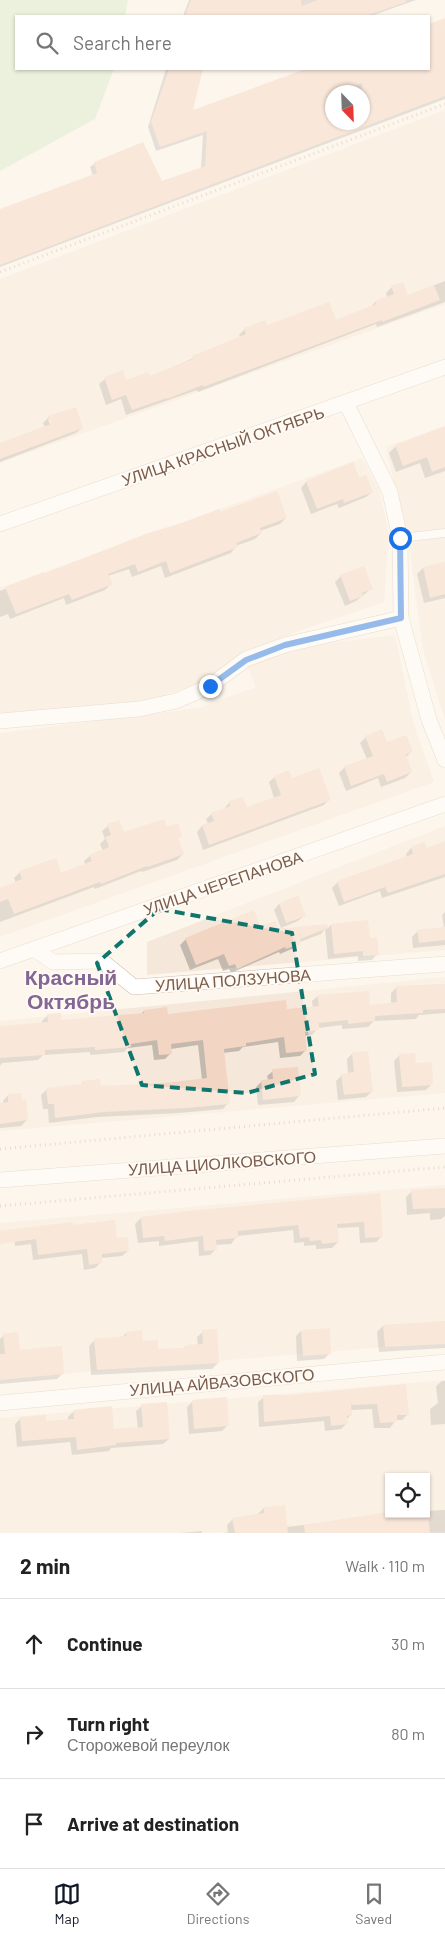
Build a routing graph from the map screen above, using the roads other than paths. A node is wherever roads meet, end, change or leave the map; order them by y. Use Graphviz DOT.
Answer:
graph roads {
  1 [pos="445,367"];
  2 [pos="346,403"];
  3 [pos="0,524"];
  4 [pos="445,533"];
  5 [pos="400,538"];
  6 [pos="401,618"];
  7 [pos="0,721"];
  8 [pos="445,760"];
  9 [pos="445,804"];
  10 [pos="34,950"];
  11 [pos="0,961"];
  12 [pos="445,964"];
  13 [pos="445,1146"];
  14 [pos="0,1180"];
  15 [pos="445,1362"];
  16 [pos="0,1403"];
  1 -- 2 [label="street, УЛИЦА КРАСНЫЙ ОКТЯБРЬ"];
  2 -- 3 [label="street, УЛИЦА КРАСНЫЙ ОКТЯБРЬ"];
  2 -- 5 [label="street"];
  4 -- 5 [label="lane"];
  5 -- 6 [label="street"];
  6 -- 7 [label="street"];
  6 -- 8 [label="street"];
  9 -- 10 [label="street, УЛИЦА ЧЕРЕПАНОВА"];
  10 -- 11 [label="street, УЛИЦА ЧЕРЕПАНОВА"];
  10 -- 12 [label="street, УЛИЦА ПОЛЗУНОВА"];
  13 -- 14 [label="street, УЛИЦА ЦИОЛКОВСКОГО"];
  15 -- 16 [label="street, УЛИЦА АЙВАЗОВСКОГО"];
}
